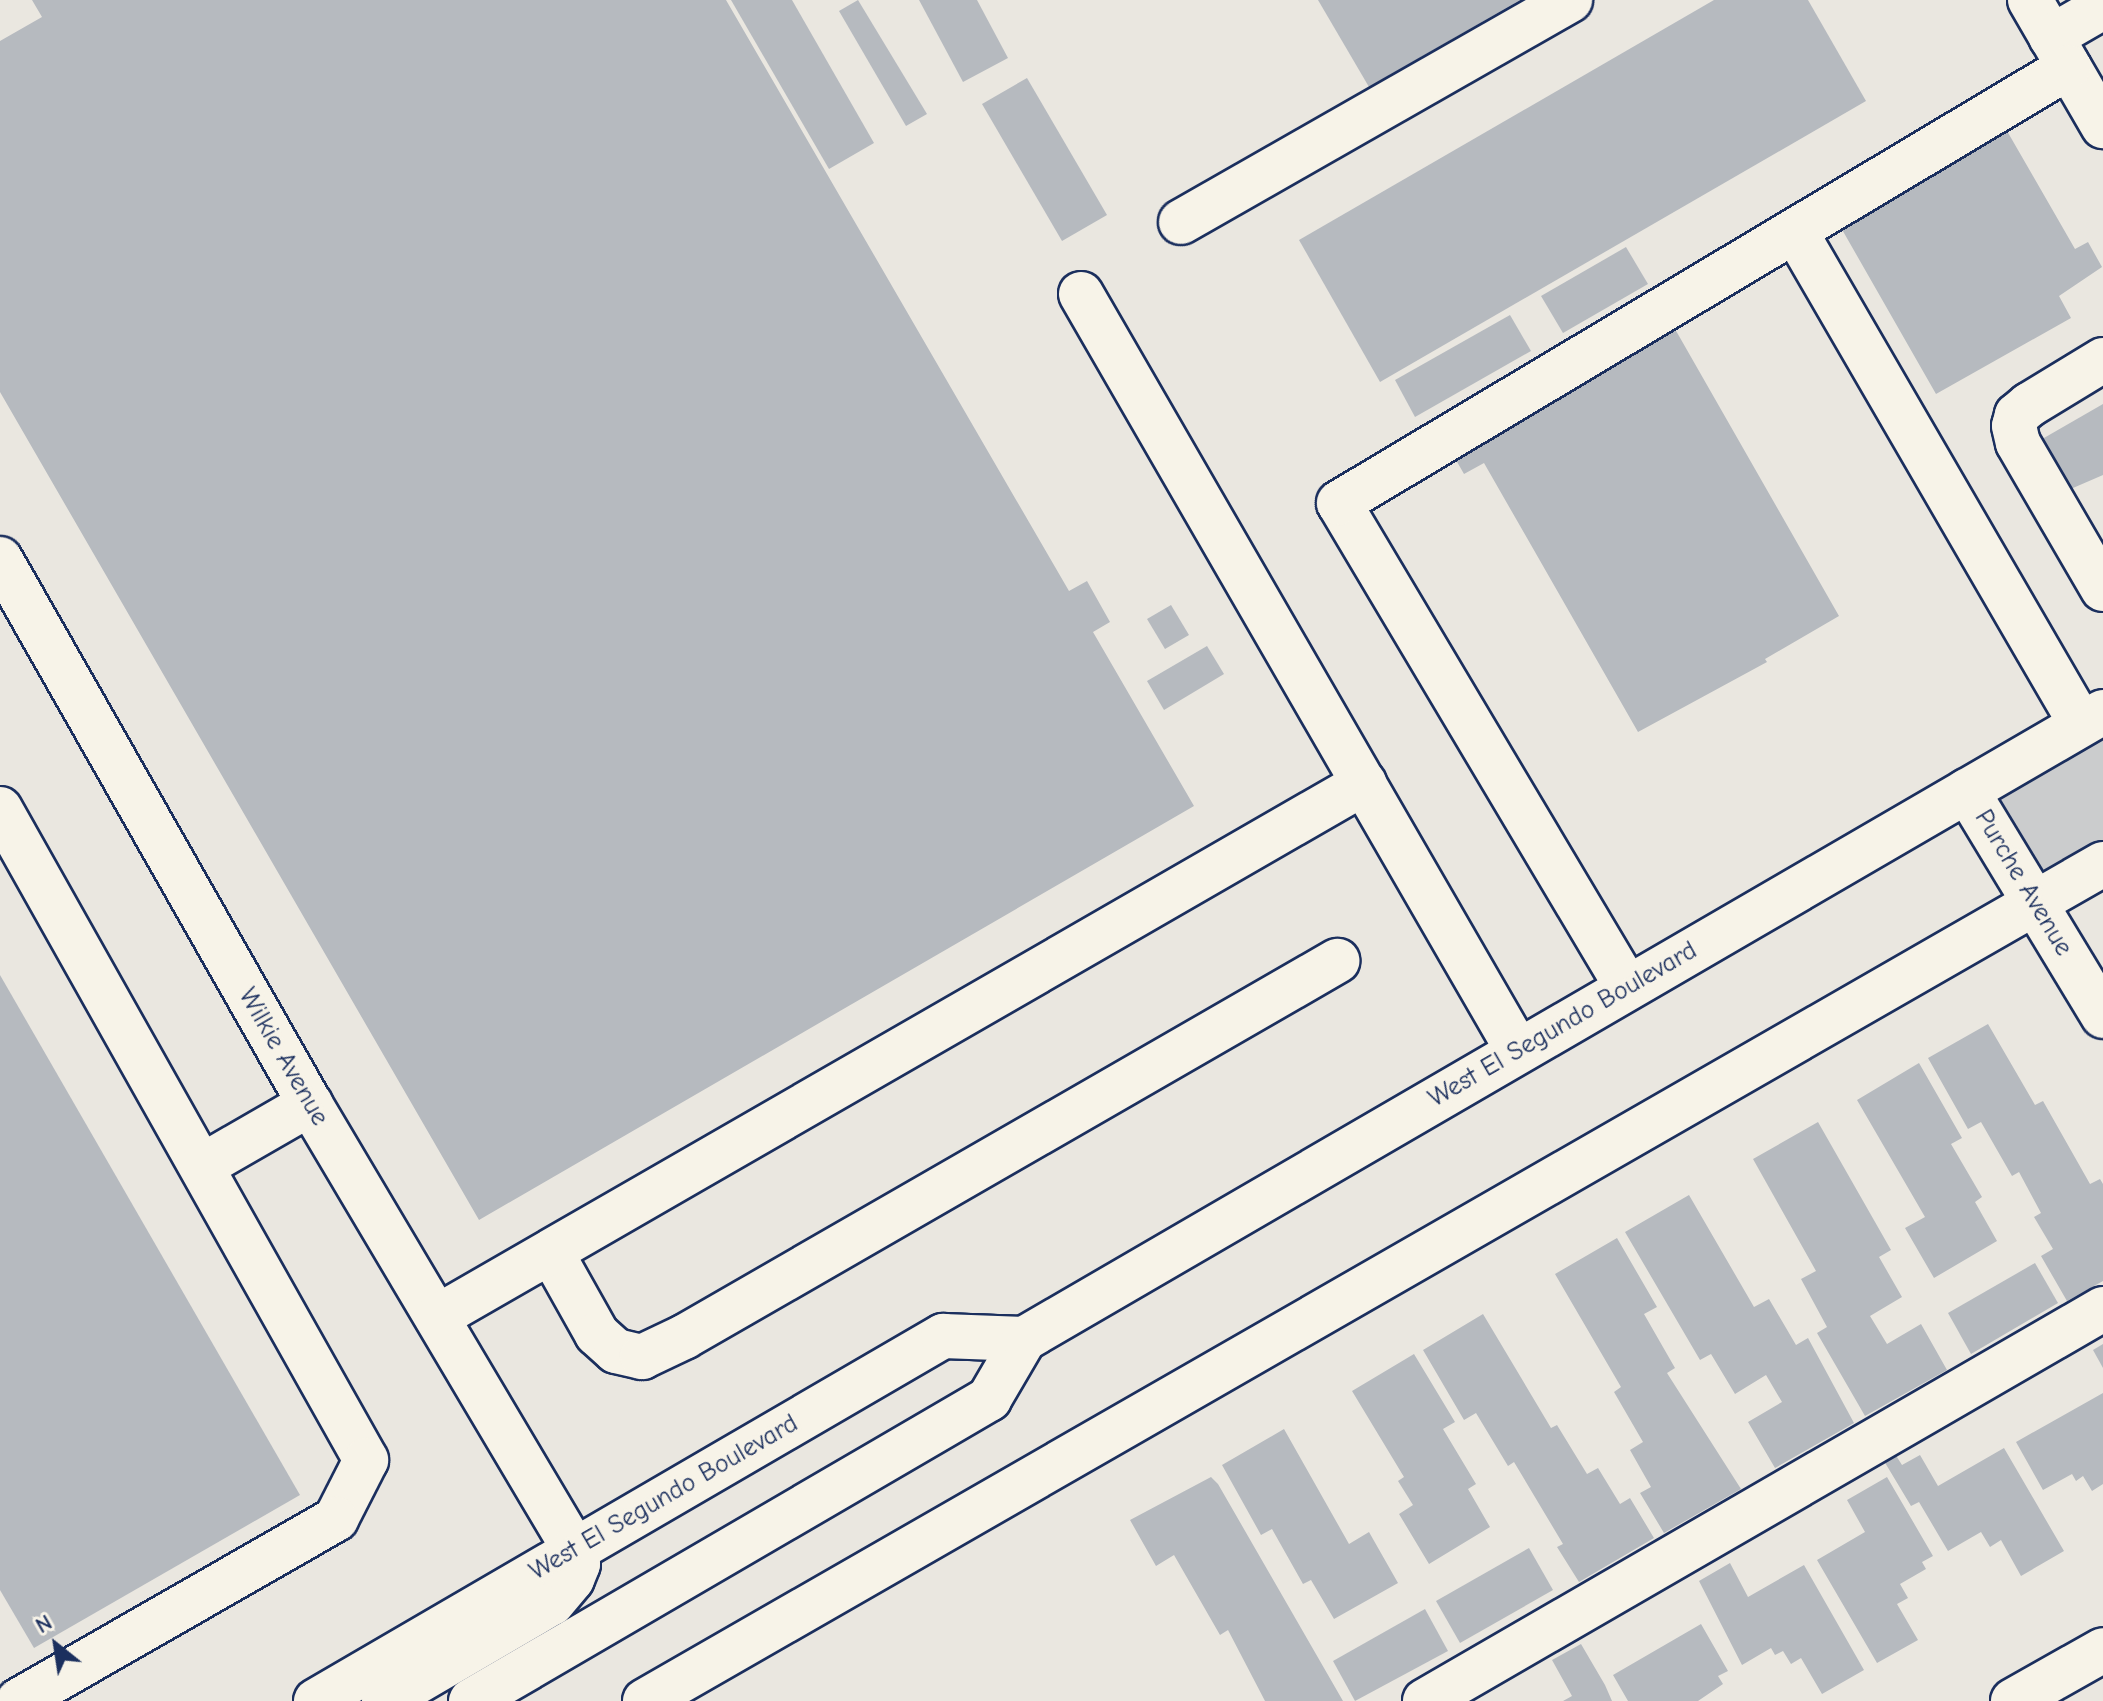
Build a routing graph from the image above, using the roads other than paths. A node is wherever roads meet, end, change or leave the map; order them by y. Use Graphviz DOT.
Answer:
graph roads {
  1 [pos="1570,0"];
  2 [pos="2103,7"];
  3 [pos="2050,35"];
  4 [pos="2103,126"];
  5 [pos="1181,222"];
  6 [pos="1795,231"];
  7 [pos="1081,294"];
  8 [pos="2103,360"];
  9 [pos="0,559"];
  10 [pos="2103,589"];
  11 [pos="2092,718"];
  12 [pos="1364,783"];
  13 [pos="1967,791"];
  14 [pos="0,809"];
  15 [pos="2103,864"];
  16 [pos="2035,902"];
  17 [pos="1337,961"];
  18 [pos="1627,987"];
  19 [pos="2103,1016"];
  20 [pos="1518,1051"];
  21 [pos="310,1104"];
  22 [pos="202,1166"];
  23 [pos="551,1252"];
  24 [pos="2103,1309"];
  25 [pos="437,1317"];
  26 [pos="1024,1339"];
  27 [pos="574,1549"];
  28 [pos="2103,1650"];
  29 [pos="18,1701"];
  30 [pos="316,1701"];
  31 [pos="384,1701"];
  32 [pos="471,1701"];
  33 [pos="645,1701"];
  34 [pos="1425,1701"];
  35 [pos="2013,1701"];
  1 -- 5 [label="main road"];
  2 -- 3 [label="main road"];
  3 -- 4 [label="main road"];
  3 -- 6 [label="main road"];
  6 -- 11 [label="main road"];
  6 -- 18 [label="main road"];
  7 -- 12 [label="main road"];
  8 -- 10 [label="main road"];
  9 -- 21 [label="main road, Wilkie Avenue"];
  11 -- 13 [label="main road, West El Segundo Boulevard"];
  12 -- 20 [label="main road"];
  12 -- 23 [label="main road"];
  13 -- 16 [label="main road, Purche Avenue"];
  13 -- 18 [label="main road, West El Segundo Boulevard"];
  14 -- 22 [label="main road"];
  15 -- 16 [label="main road"];
  16 -- 19 [label="main road, Purche Avenue"];
  16 -- 33 [label="main road"];
  17 -- 23 [label="main road"];
  18 -- 20 [label="main road, West El Segundo Boulevard"];
  20 -- 26 [label="main road, West El Segundo Boulevard"];
  21 -- 22 [label="main road"];
  21 -- 25 [label="main road, Wilkie Avenue"];
  22 -- 29 [label="main road"];
  23 -- 25 [label="main road"];
  24 -- 34 [label="main road"];
  25 -- 27 [label="main road, Wilkie Avenue"];
  26 -- 27 [label="main road, West El Segundo Boulevard"];
  26 -- 32 [label="main road, West El Segundo Boulevard"];
  27 -- 30 [label="main road, West El Segundo Boulevard"];
  27 -- 31 [label="main road"];
  28 -- 35 [label="main road"];
}
